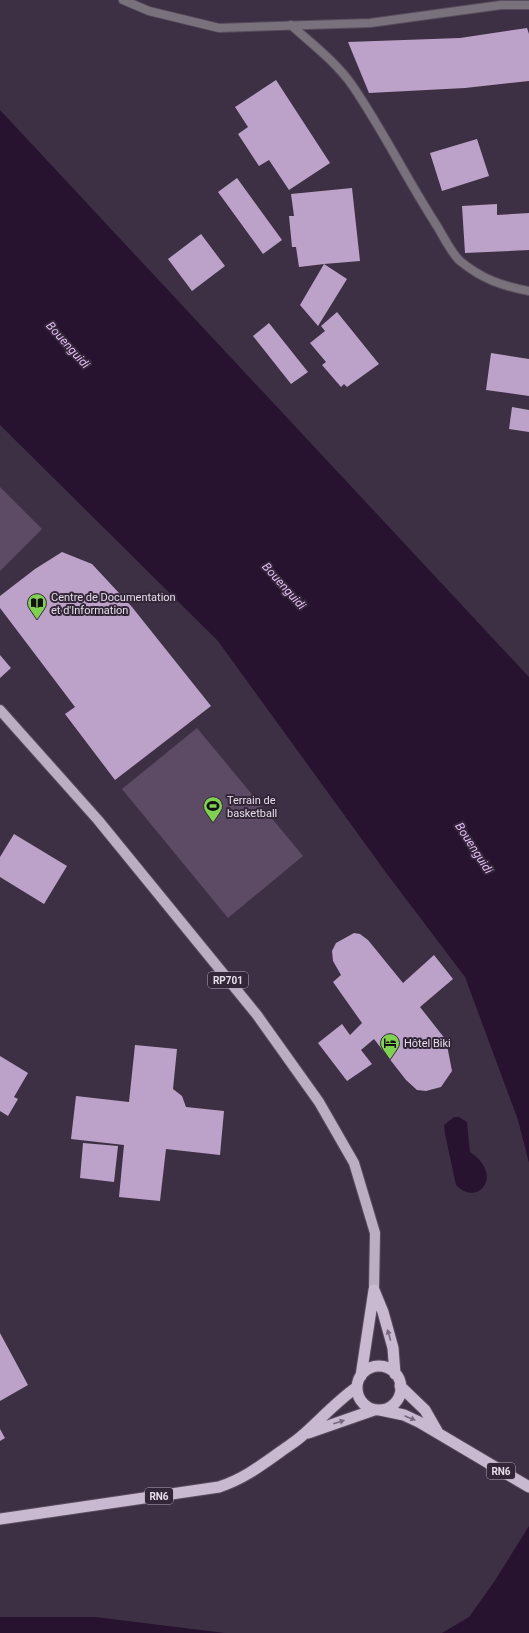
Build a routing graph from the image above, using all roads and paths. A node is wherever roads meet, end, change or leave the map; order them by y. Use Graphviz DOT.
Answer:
graph roads {
  1 [pos="123,0"];
  2 [pos="529,5"];
  3 [pos="291,25"];
  4 [pos="529,291"];
  5 [pos="0,710"];
  6 [pos="374,1290"];
  7 [pos="395,1374"];
  8 [pos="361,1376"];
  9 [pos="400,1386"];
  10 [pos="357,1387"];
  11 [pos="377,1410"];
  12 [pos="437,1432"];
  13 [pos="304,1435"];
  14 [pos="529,1487"];
  15 [pos="0,1519"];
  1 -- 3 [label="street"];
  2 -- 3 [label="street"];
  3 -- 4 [label="street"];
  5 -- 6 [label="main road, RP701"];
  7 -- 6 [label="highway, one-way"];
  6 -- 8 [label="highway"];
  7 -- 8 [label="highway"];
  7 -- 9 [label="highway"];
  8 -- 10 [label="highway"];
  9 -- 11 [label="highway"];
  9 -- 12 [label="highway"];
  10 -- 11 [label="highway"];
  10 -- 13 [label="highway"];
  11 -- 12 [label="highway, one-way"];
  13 -- 11 [label="highway, one-way"];
  12 -- 14 [label="highway, RN6"];
  13 -- 15 [label="highway, RN6"];
}
